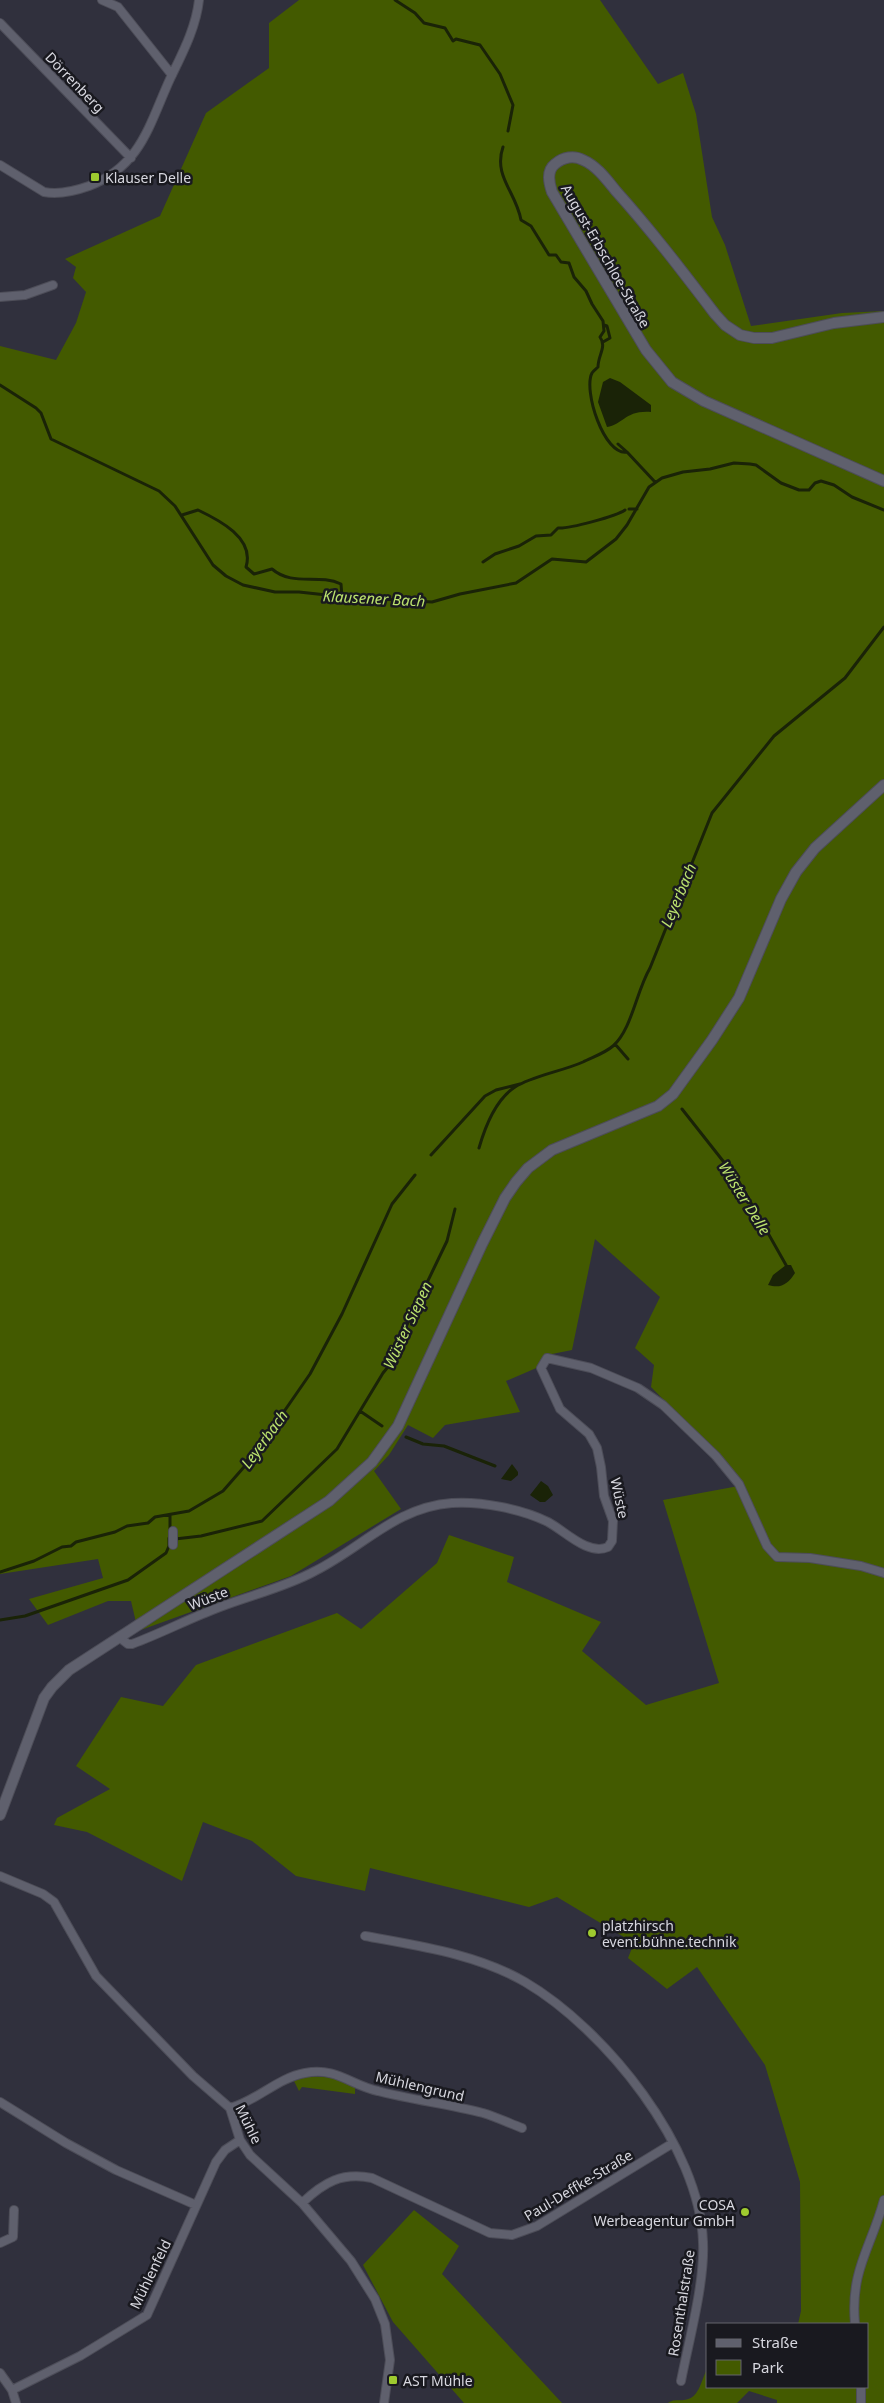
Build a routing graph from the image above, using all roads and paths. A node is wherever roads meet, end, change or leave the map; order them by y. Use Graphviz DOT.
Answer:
graph roads {
  1 [pos="102,0"];
  2 [pos="199,0"];
  3 [pos="0,23"];
  4 [pos="172,75"];
  5 [pos="132,158"];
  6 [pos="0,165"];
  7 [pos="53,285"];
  8 [pos="0,297"];
  9 [pos="884,317"];
  10 [pos="884,481"];
  11 [pos="884,785"];
  12 [pos="173,1531"];
  13 [pos="173,1545"];
  14 [pos="884,1573"];
  15 [pos="119,1637"];
  16 [pos="0,1816"];
  17 [pos="0,1876"];
  18 [pos="365,1936"];
  19 [pos="0,2102"];
  20 [pos="230,2108"];
  21 [pos="522,2128"];
  22 [pos="240,2140"];
  23 [pos="673,2143"];
  24 [pos="884,2200"];
  25 [pos="302,2203"];
  26 [pos="196,2205"];
  27 [pos="14,2210"];
  28 [pos="0,2243"];
  29 [pos="855,2323"];
  30 [pos="0,2372"];
  31 [pos="681,2381"];
  32 [pos="861,2388"];
  33 [pos="12,2390"];
  34 [pos="16,2403"];
  35 [pos="384,2403"];
  36 [pos="861,2403"];
  1 -- 4 [label="street"];
  2 -- 4 [label="street"];
  3 -- 5 [label="street, Dörrenberg"];
  4 -- 5 [label="street"];
  5 -- 6 [label="street"];
  7 -- 8 [label="street"];
  9 -- 10 [label="main road, August-Erbschloe-Straße"];
  11 -- 15 [label="main road"];
  12 -- 13 [label="street"];
  14 -- 15 [label="street, Wüste"];
  15 -- 16 [label="main road"];
  17 -- 20 [label="street, Mühle"];
  18 -- 23 [label="street, Rosenthalstraße"];
  19 -- 26 [label="street"];
  20 -- 21 [label="street, Mühlengrund"];
  20 -- 22 [label="street, Mühle"];
  22 -- 25 [label="street, Mühle"];
  22 -- 26 [label="street, Mühlenfeld"];
  23 -- 25 [label="street, Paul-Deffke-Straße"];
  23 -- 31 [label="street, Rosenthalstraße"];
  24 -- 29 [label="street"];
  25 -- 35 [label="street, Mühle"];
  26 -- 33 [label="street, Mühlenfeld"];
  27 -- 28 [label="street"];
  30 -- 33 [label="street"];
  32 -- 36 [label="street"];
  33 -- 34 [label="street"];
}
